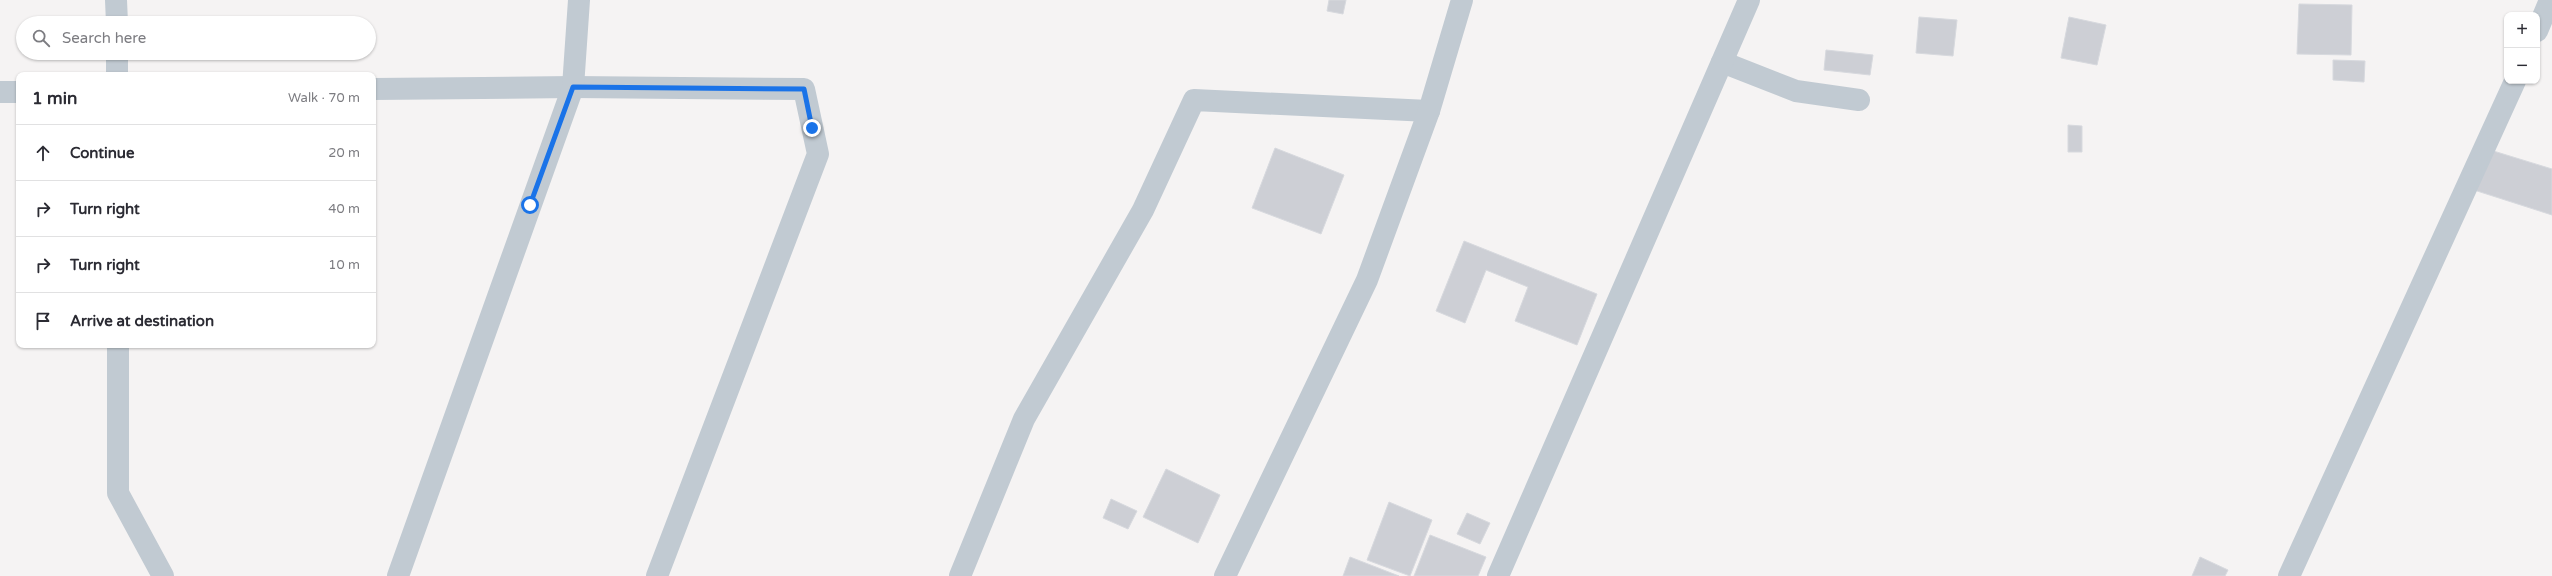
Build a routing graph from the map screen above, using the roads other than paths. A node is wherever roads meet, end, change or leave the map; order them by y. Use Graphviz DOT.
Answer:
graph roads {
  1 [pos="116,0"];
  2 [pos="579,0"];
  3 [pos="1462,0"];
  4 [pos="1749,0"];
  5 [pos="2550,0"];
  6 [pos="117,16"];
  7 [pos="2540,23"];
  8 [pos="117,60"];
  9 [pos="1722,62"];
  10 [pos="117,72"];
  11 [pos="2514,84"];
  12 [pos="573,87"];
  13 [pos="376,89"];
  14 [pos="0,92"];
  15 [pos="16,92"];
  16 [pos="1859,100"];
  17 [pos="1429,111"];
  18 [pos="118,348"];
  19 [pos="163,576"];
  20 [pos="398,576"];
  21 [pos="657,576"];
  22 [pos="960,576"];
  23 [pos="1226,576"];
  24 [pos="1498,576"];
  25 [pos="2289,576"];
  1 -- 6 [label="street"];
  2 -- 12 [label="street"];
  3 -- 17 [label="street"];
  4 -- 9 [label="street"];
  5 -- 7 [label="street"];
  8 -- 10 [label="street"];
  9 -- 16 [label="street"];
  9 -- 24 [label="street"];
  11 -- 25 [label="street"];
  12 -- 13 [label="street"];
  12 -- 20 [label="street"];
  12 -- 21 [label="street"];
  14 -- 15 [label="street"];
  17 -- 22 [label="street"];
  17 -- 23 [label="street"];
  18 -- 19 [label="street"];
}
